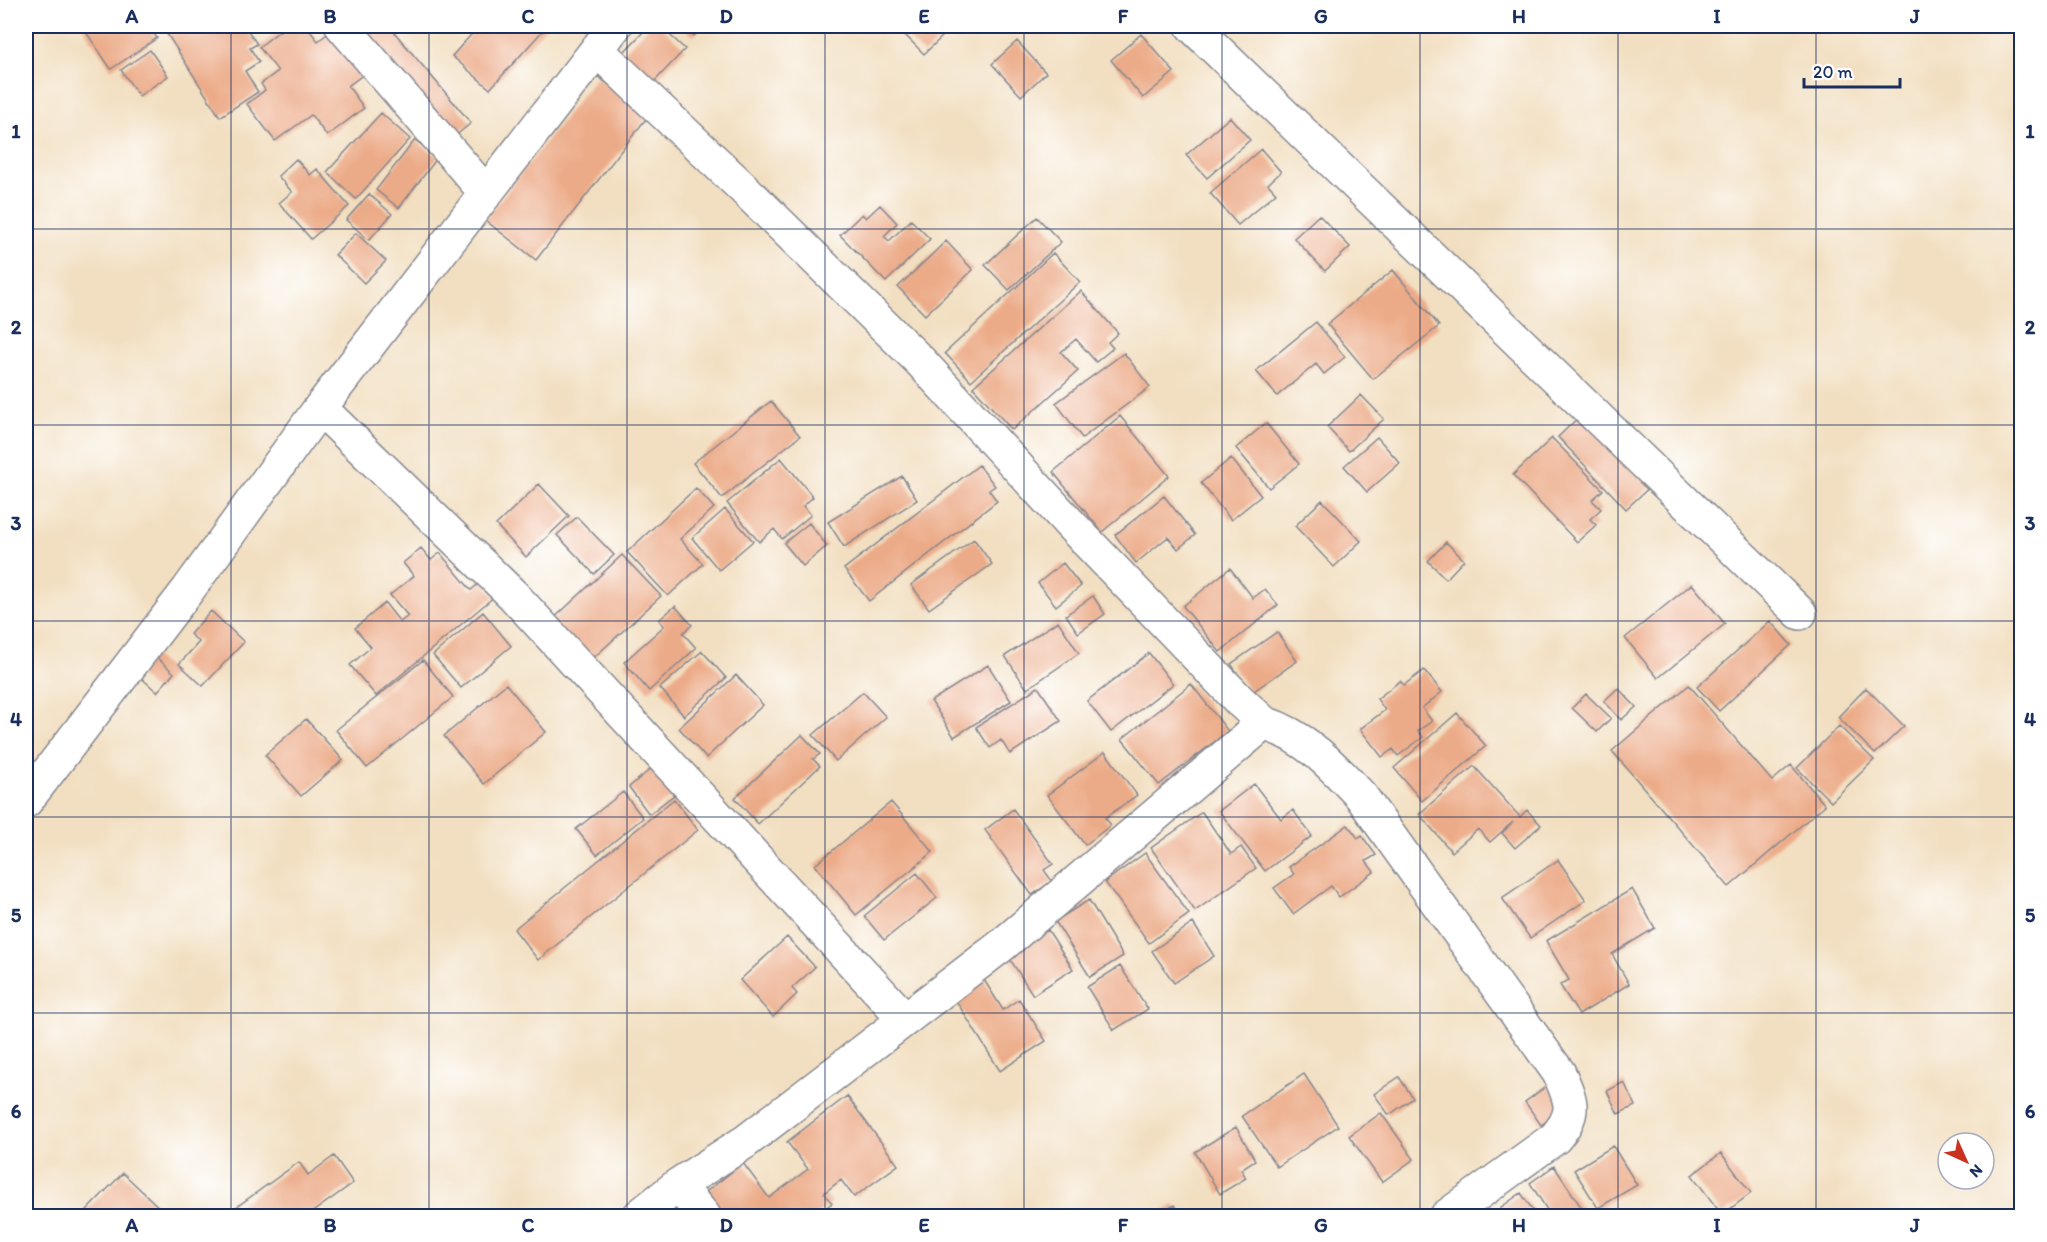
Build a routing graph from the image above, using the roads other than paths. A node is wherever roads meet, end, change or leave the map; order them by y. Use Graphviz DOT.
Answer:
graph roads {
  1 [pos="342,26"];
  2 [pos="1192,26"];
  3 [pos="606,38"];
  4 [pos="486,193"];
  5 [pos="320,408"];
  6 [pos="1800,613"];
  7 [pos="1264,723"];
  8 [pos="26,801"];
  9 [pos="904,1019"];
  10 [pos="678,1185"];
  11 [pos="639,1216"];
  12 [pos="704,1216"];
  13 [pos="1447,1216"];
  1 -- 4 [label="street"];
  2 -- 6 [label="street"];
  3 -- 4 [label="street"];
  3 -- 7 [label="street"];
  4 -- 5 [label="street"];
  5 -- 8 [label="street"];
  5 -- 9 [label="street"];
  7 -- 9 [label="street"];
  7 -- 13 [label="street"];
  9 -- 10 [label="street"];
  10 -- 11 [label="street"];
  10 -- 12 [label="street"];
}
